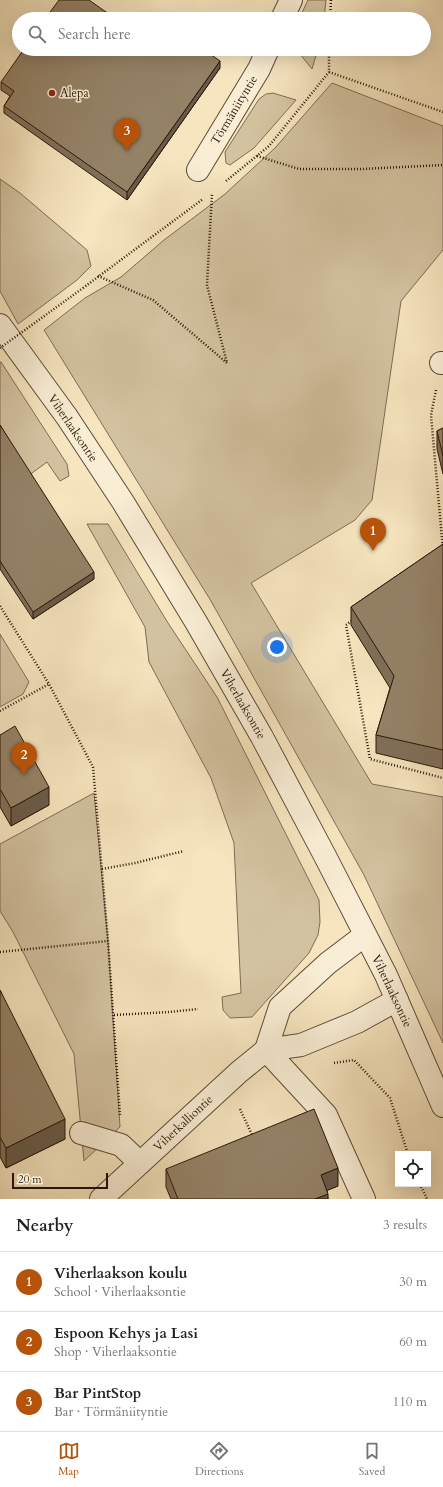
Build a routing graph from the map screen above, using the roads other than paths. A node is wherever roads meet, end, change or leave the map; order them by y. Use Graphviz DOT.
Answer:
graph roads {
  1 [pos="291,0"];
  2 [pos="285,12"];
  3 [pos="265,56"];
  4 [pos="198,170"];
  5 [pos="0,325"];
  6 [pos="365,935"];
  7 [pos="397,1000"];
  8 [pos="266,1050"];
  9 [pos="443,1106"];
  10 [pos="81,1133"];
  11 [pos="140,1162"];
  12 [pos="108,1197"];
  13 [pos="364,1199"];
  1 -- 2 [label="street"];
  3 -- 4 [label="street, Törmäniityntie"];
  5 -- 6 [label="street, Viherlaaksontie"];
  6 -- 7 [label="street, Viherlaaksontie"];
  6 -- 8 [label="street"];
  7 -- 8 [label="street"];
  7 -- 9 [label="street, Viherlaaksontie"];
  8 -- 11 [label="street, Viherkalliontie"];
  8 -- 13 [label="street"];
  10 -- 11 [label="street"];
  11 -- 12 [label="street, Viherkalliontie"];
}
